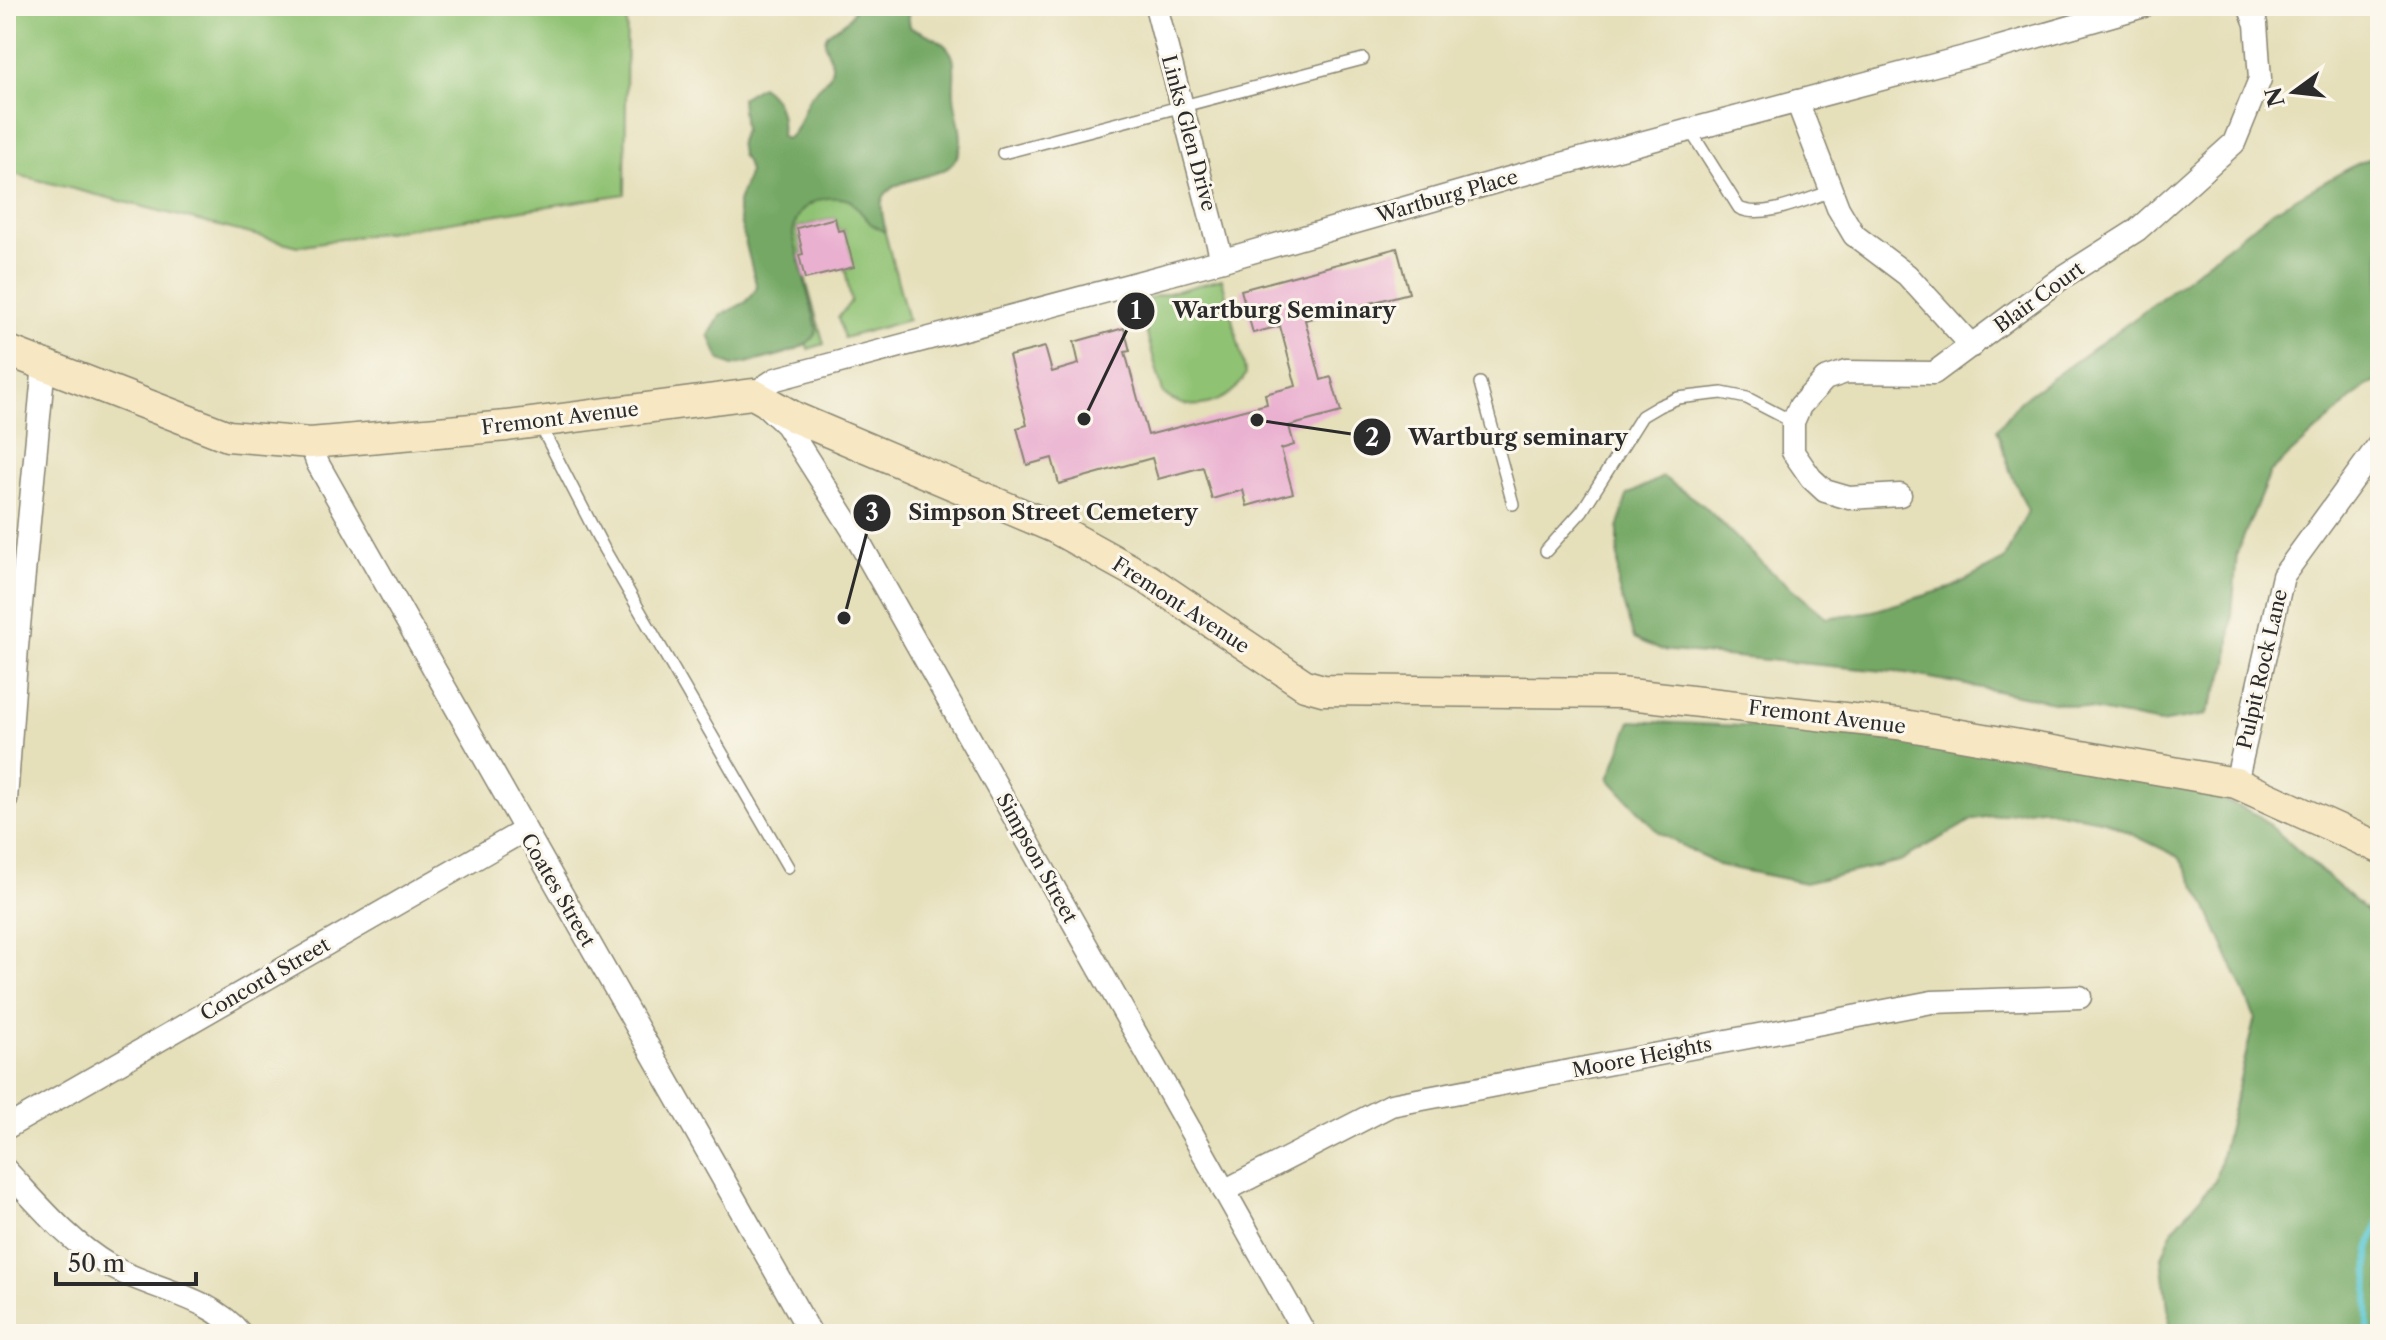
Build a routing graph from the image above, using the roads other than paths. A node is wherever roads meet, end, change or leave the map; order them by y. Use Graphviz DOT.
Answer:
graph roads {
  1 [pos="1156,6"];
  2 [pos="2144,6"];
  3 [pos="2249,6"];
  4 [pos="1363,59"];
  5 [pos="1797,101"];
  6 [pos="1183,106"];
  7 [pos="1690,130"];
  8 [pos="1003,153"];
  9 [pos="1832,191"];
  10 [pos="1222,260"];
  11 [pos="1972,346"];
  12 [pos="6,350"];
  13 [pos="44,364"];
  14 [pos="1480,383"];
  15 [pos="753,394"];
  16 [pos="538,420"];
  17 [pos="1793,422"];
  18 [pos="310,443"];
  19 [pos="2380,443"];
  20 [pos="1900,495"];
  21 [pos="1513,504"];
  22 [pos="1546,551"];
  23 [pos="11,646"];
  24 [pos="2236,783"];
  25 [pos="6,800"];
  26 [pos="525,830"];
  27 [pos="2380,848"];
  28 [pos="788,867"];
  29 [pos="2080,997"];
  30 [pos="6,1128"];
  31 [pos="6,1170"];
  32 [pos="1224,1191"];
  33 [pos="241,1334"];
  34 [pos="811,1334"];
  35 [pos="1305,1334"];
  1 -- 6 [label="street, Links Glen Drive"];
  2 -- 5 [label="street, Wartburg Place"];
  3 -- 11 [label="street, Blair Court"];
  4 -- 6 [label="lane"];
  5 -- 7 [label="street, Wartburg Place"];
  5 -- 9 [label="street"];
  6 -- 8 [label="lane"];
  6 -- 10 [label="street, Links Glen Drive"];
  7 -- 9 [label="lane"];
  7 -- 10 [label="street, Wartburg Place"];
  9 -- 11 [label="street"];
  10 -- 15 [label="street, Wartburg Place"];
  11 -- 17 [label="street, Blair Court"];
  12 -- 13 [label="main road, Fremont Avenue"];
  13 -- 18 [label="main road, Fremont Avenue"];
  13 -- 23 [label="street"];
  14 -- 21 [label="lane"];
  15 -- 16 [label="main road, Fremont Avenue"];
  15 -- 24 [label="main road, Fremont Avenue"];
  15 -- 32 [label="street, Simpson Street"];
  16 -- 18 [label="main road, Fremont Avenue"];
  16 -- 28 [label="lane"];
  17 -- 20 [label="street"];
  17 -- 22 [label="lane"];
  18 -- 26 [label="street, Coates Street"];
  19 -- 24 [label="street, Pulpit Rock Lane"];
  23 -- 25 [label="street"];
  24 -- 27 [label="main road, Fremont Avenue"];
  26 -- 30 [label="street, Concord Street"];
  26 -- 34 [label="street, Coates Street"];
  29 -- 32 [label="street, Moore Heights"];
  31 -- 33 [label="street"];
  32 -- 35 [label="street, Simpson Street"];
}
